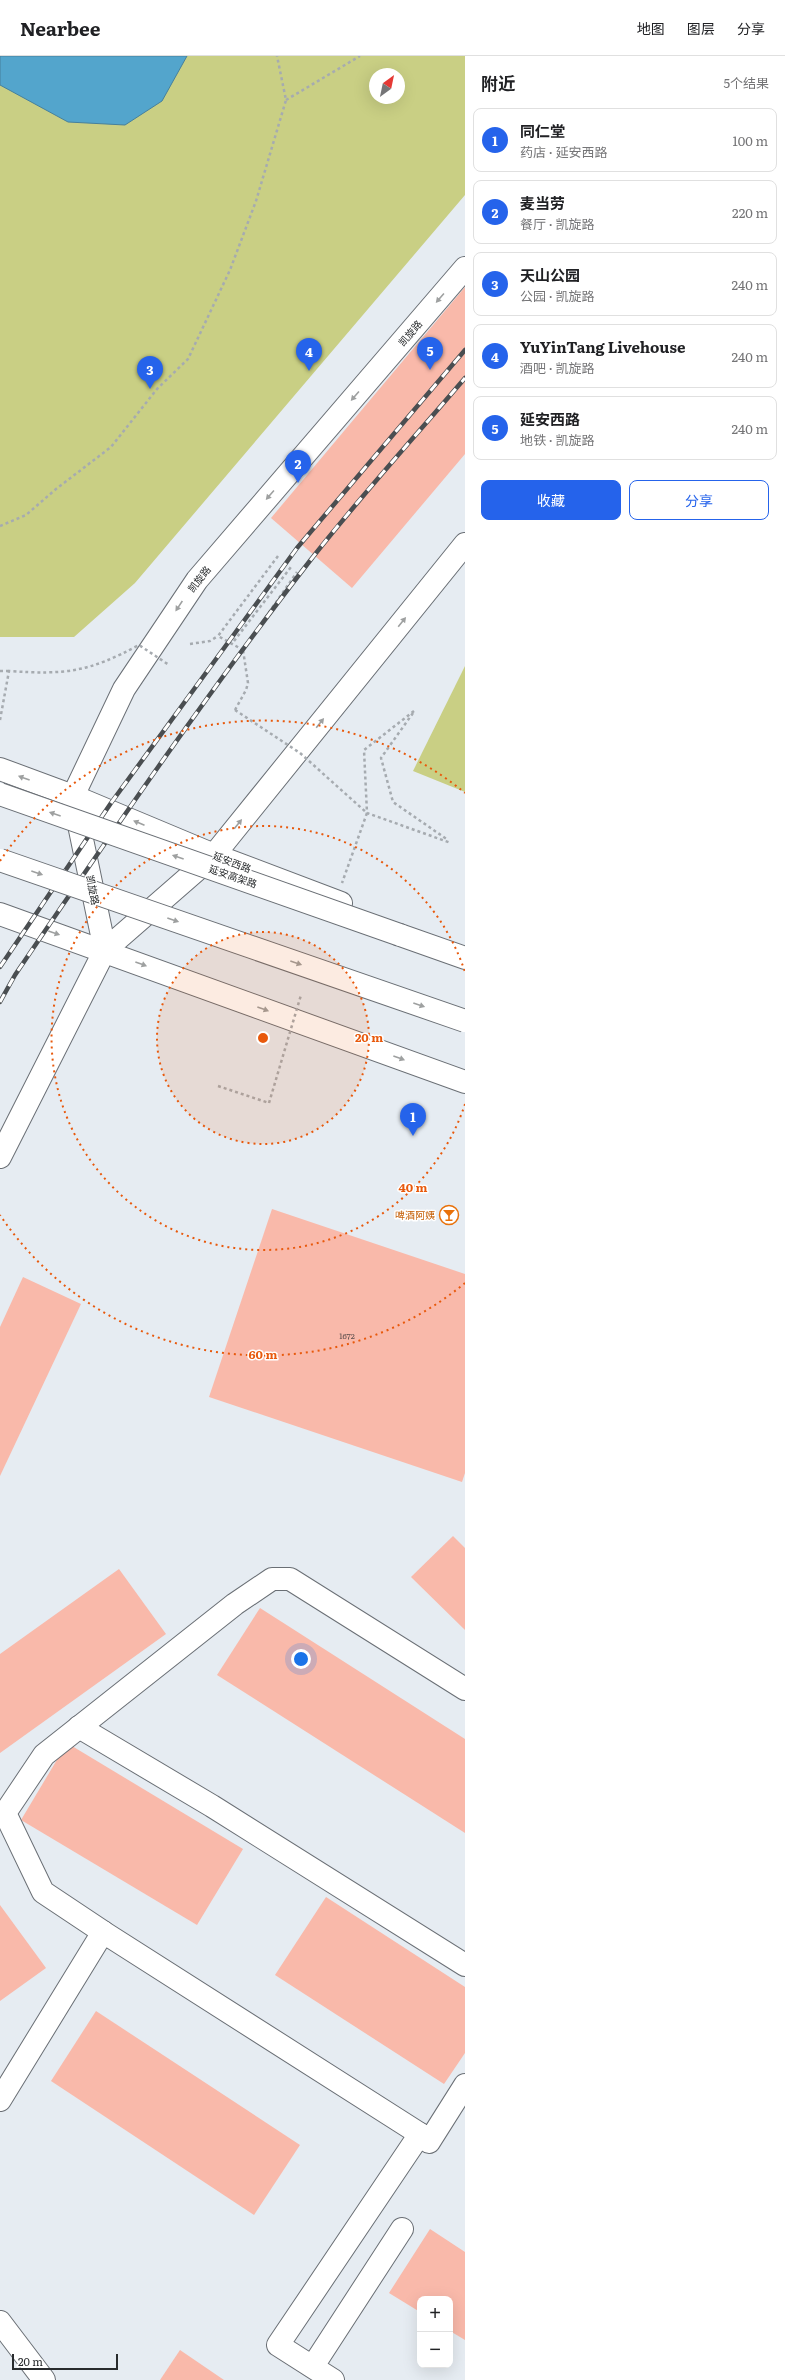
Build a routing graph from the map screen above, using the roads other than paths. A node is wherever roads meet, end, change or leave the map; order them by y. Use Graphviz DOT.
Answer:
graph roads {
  1 [pos="465,268"];
  2 [pos="465,544"];
  3 [pos="0,769"];
  4 [pos="0,794"];
  5 [pos="73,796"];
  6 [pos="214,855"];
  7 [pos="0,860"];
  8 [pos="0,914"];
  9 [pos="105,950"];
  10 [pos="465,951"];
  11 [pos="465,958"];
  12 [pos="465,1021"];
  13 [pos="465,1082"];
  14 [pos="0,1157"];
  15 [pos="465,1689"];
  16 [pos="79,1727"];
  17 [pos="104,1932"];
  18 [pos="465,1965"];
  19 [pos="465,2085"];
  20 [pos="0,2100"];
  21 [pos="420,2134"];
  22 [pos="402,2228"];
  23 [pos="0,2322"];
  24 [pos="313,2366"];
  25 [pos="44,2380"];
  26 [pos="333,2380"];
  1 -- 5 [label="main road, 凯旋路, one-way"];
  6 -- 2 [label="main road, one-way"];
  5 -- 3 [label="main road, 延安西路, one-way"];
  11 -- 4 [label="main road, 延安高架路, one-way, bridge"];
  6 -- 5 [label="main road, 延安西路, one-way"];
  5 -- 9 [label="main road, 凯旋路"];
  6 -- 9 [label="main road"];
  6 -- 10 [label="main road, 延安西路"];
  7 -- 12 [label="main road, one-way, bridge"];
  8 -- 9 [label="main road, one-way"];
  9 -- 13 [label="main road, one-way"];
  9 -- 14 [label="main road"];
  15 -- 16 [label="main road"];
  16 -- 17 [label="main road"];
  16 -- 18 [label="main road"];
  17 -- 20 [label="main road"];
  17 -- 21 [label="main road"];
  19 -- 21 [label="main road"];
  21 -- 24 [label="main road"];
  22 -- 24 [label="main road"];
  23 -- 25 [label="main road"];
  24 -- 26 [label="main road"];
}
